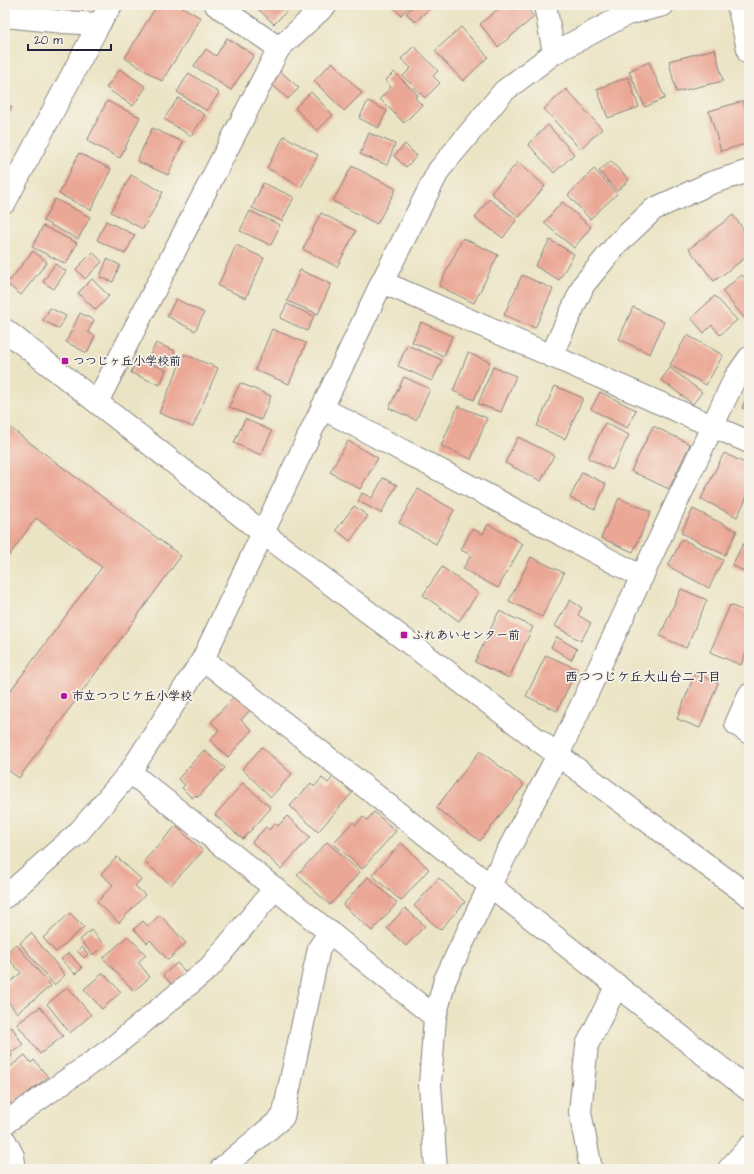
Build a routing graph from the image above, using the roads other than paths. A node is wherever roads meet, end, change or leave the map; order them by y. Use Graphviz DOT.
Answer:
graph roads {
  1 [pos="110,5"];
  2 [pos="216,5"];
  3 [pos="326,5"];
  4 [pos="545,5"];
  5 [pos="663,5"];
  6 [pos="738,5"];
  7 [pos="5,16"];
  8 [pos="99,24"];
  9 [pos="279,48"];
  10 [pos="554,53"];
  11 [pos="749,53"];
  12 [pos="749,171"];
  13 [pos="5,202"];
  14 [pos="382,282"];
  15 [pos="5,330"];
  16 [pos="551,356"];
  17 [pos="749,358"];
  18 [pos="97,402"];
  19 [pos="322,408"];
  20 [pos="712,426"];
  21 [pos="749,442"];
  22 [pos="263,533"];
  23 [pos="642,577"];
  24 [pos="203,659"];
  25 [pos="749,695"];
  26 [pos="749,733"];
  27 [pos="558,755"];
  28 [pos="130,772"];
  29 [pos="490,885"];
  30 [pos="275,888"];
  31 [pos="749,896"];
  32 [pos="5,897"];
  33 [pos="330,932"];
  34 [pos="617,985"];
  35 [pos="435,1017"];
  36 [pos="749,1090"];
  37 [pos="5,1123"];
  38 [pos="5,1141"];
  39 [pos="749,1147"];
  40 [pos="15,1169"];
  41 [pos="221,1169"];
  42 [pos="436,1169"];
  43 [pos="591,1169"];
  44 [pos="728,1169"];
  1 -- 8 [label="street"];
  2 -- 9 [label="street"];
  3 -- 9 [label="street"];
  4 -- 10 [label="street"];
  5 -- 10 [label="street"];
  6 -- 11 [label="street"];
  7 -- 8 [label="street"];
  8 -- 13 [label="street"];
  9 -- 18 [label="street"];
  10 -- 14 [label="street"];
  12 -- 16 [label="street"];
  14 -- 16 [label="street"];
  14 -- 19 [label="street"];
  15 -- 18 [label="street"];
  16 -- 20 [label="street"];
  17 -- 20 [label="street"];
  18 -- 22 [label="street"];
  19 -- 22 [label="street"];
  19 -- 23 [label="street"];
  20 -- 21 [label="street"];
  20 -- 23 [label="street"];
  22 -- 24 [label="street"];
  22 -- 27 [label="street"];
  23 -- 27 [label="street"];
  24 -- 28 [label="street"];
  24 -- 29 [label="street"];
  25 -- 26 [label="street"];
  27 -- 29 [label="street"];
  27 -- 31 [label="street"];
  28 -- 30 [label="street"];
  28 -- 32 [label="street"];
  29 -- 34 [label="street"];
  29 -- 35 [label="street"];
  30 -- 33 [label="street"];
  30 -- 37 [label="street"];
  33 -- 35 [label="street"];
  33 -- 41 [label="street"];
  34 -- 36 [label="street"];
  34 -- 43 [label="street"];
  35 -- 42 [label="street"];
  38 -- 40 [label="street"];
  39 -- 44 [label="street"];
}
